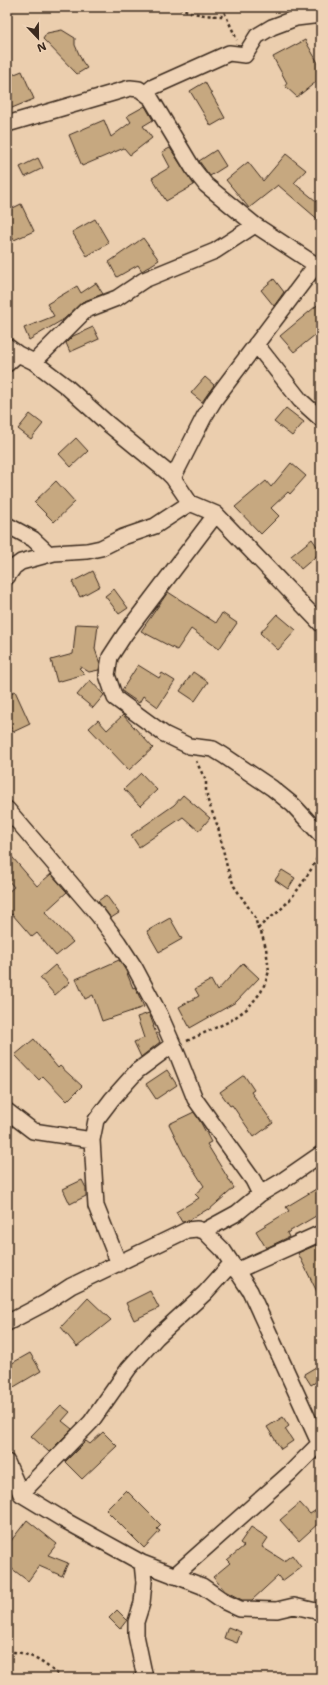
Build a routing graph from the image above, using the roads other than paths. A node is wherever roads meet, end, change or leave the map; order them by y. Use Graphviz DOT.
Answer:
graph roads {
  1 [pos="321,15"];
  2 [pos="146,93"];
  3 [pos="7,124"];
  4 [pos="255,225"];
  5 [pos="319,265"];
  6 [pos="256,344"];
  7 [pos="13,350"];
  8 [pos="34,362"];
  9 [pos="7,364"];
  10 [pos="321,419"];
  11 [pos="173,478"];
  12 [pos="190,503"];
  13 [pos="216,514"];
  14 [pos="7,525"];
  15 [pos="48,554"];
  16 [pos="7,577"];
  17 [pos="321,624"];
  18 [pos="7,809"];
  19 [pos="321,835"];
  20 [pos="172,1044"];
  21 [pos="7,1111"];
  22 [pos="92,1140"];
  23 [pos="321,1154"];
  24 [pos="260,1194"];
  25 [pos="204,1231"];
  26 [pos="321,1233"];
  27 [pos="118,1264"];
  28 [pos="234,1268"];
  29 [pos="7,1323"];
  30 [pos="320,1446"];
  31 [pos="7,1462"];
  32 [pos="21,1494"];
  33 [pos="142,1563"];
  34 [pos="174,1576"];
  35 [pos="321,1610"];
  36 [pos="145,1678"];
  1 -- 2 [label="street"];
  2 -- 3 [label="street"];
  2 -- 4 [label="street"];
  4 -- 5 [label="street"];
  4 -- 8 [label="street"];
  5 -- 6 [label="street"];
  6 -- 10 [label="street"];
  6 -- 11 [label="street"];
  7 -- 8 [label="street"];
  7 -- 9 [label="street"];
  8 -- 11 [label="street"];
  11 -- 12 [label="street"];
  12 -- 13 [label="street"];
  12 -- 15 [label="street"];
  13 -- 17 [label="street"];
  13 -- 19 [label="street"];
  14 -- 15 [label="street"];
  15 -- 16 [label="street"];
  18 -- 20 [label="street"];
  20 -- 22 [label="street"];
  20 -- 24 [label="street"];
  21 -- 22 [label="street"];
  22 -- 27 [label="street"];
  23 -- 24 [label="street"];
  24 -- 25 [label="street"];
  25 -- 27 [label="street"];
  25 -- 28 [label="street"];
  26 -- 28 [label="street"];
  27 -- 29 [label="street"];
  28 -- 30 [label="street"];
  28 -- 32 [label="street"];
  30 -- 34 [label="street"];
  31 -- 32 [label="street"];
  32 -- 33 [label="street"];
  33 -- 34 [label="street"];
  33 -- 36 [label="street"];
  34 -- 35 [label="street"];
}
